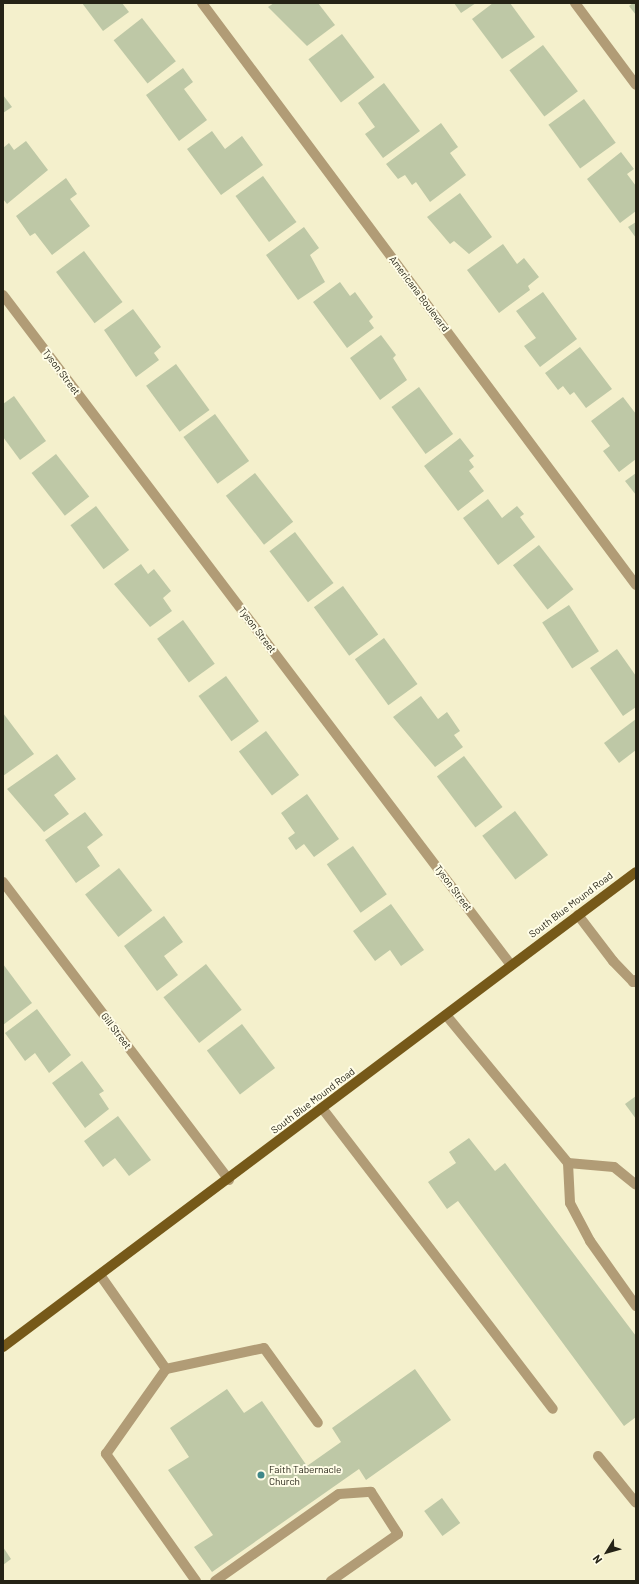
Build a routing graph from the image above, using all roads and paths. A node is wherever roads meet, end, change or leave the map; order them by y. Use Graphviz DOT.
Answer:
graph roads {
  1 [pos="202,3"];
  2 [pos="575,3"];
  3 [pos="636,85"];
  4 [pos="3,295"];
  5 [pos="636,585"];
  6 [pos="636,872"];
  7 [pos="3,882"];
  8 [pos="578,915"];
  9 [pos="512,965"];
  10 [pos="636,980"];
  11 [pos="446,1015"];
  12 [pos="322,1108"];
  13 [pos="568,1164"];
  14 [pos="229,1180"];
  15 [pos="636,1185"];
  16 [pos="100,1275"];
  17 [pos="636,1306"];
  18 [pos="3,1347"];
  19 [pos="166,1369"];
  20 [pos="553,1409"];
  21 [pos="318,1424"];
  22 [pos="598,1456"];
  23 [pos="636,1503"];
  24 [pos="196,1581"];
  25 [pos="215,1581"];
  26 [pos="331,1581"];
  1 -- 5 [label="street, Americana Boulevard"];
  2 -- 3 [label="street"];
  4 -- 9 [label="street, Tyson Street"];
  6 -- 8 [label="main road, South Blue Mound Road"];
  7 -- 14 [label="street, Gill Street"];
  8 -- 9 [label="main road, South Blue Mound Road"];
  8 -- 10 [label="street"];
  9 -- 11 [label="main road, South Blue Mound Road"];
  11 -- 12 [label="main road, South Blue Mound Road"];
  11 -- 13 [label="street"];
  12 -- 14 [label="main road, South Blue Mound Road"];
  12 -- 20 [label="street"];
  13 -- 15 [label="street"];
  13 -- 17 [label="street"];
  14 -- 16 [label="main road, South Blue Mound Road"];
  16 -- 18 [label="main road, South Blue Mound Road"];
  16 -- 19 [label="street"];
  19 -- 21 [label="street"];
  19 -- 24 [label="street"];
  22 -- 23 [label="street"];
  25 -- 26 [label="street"];
}
